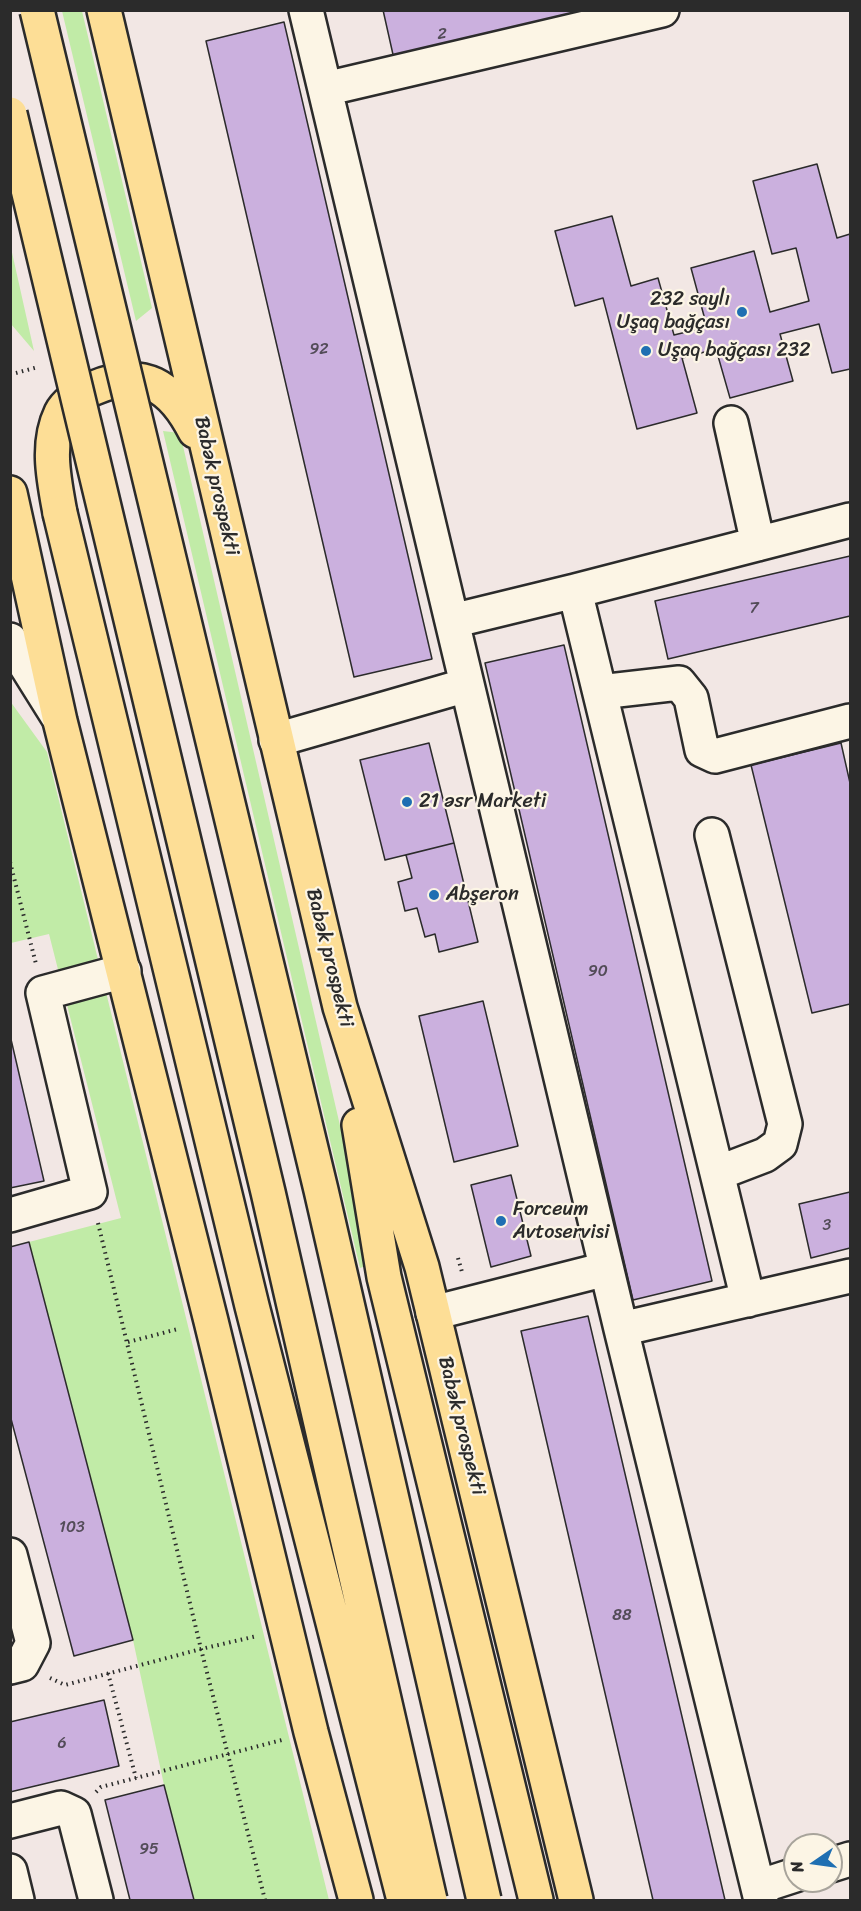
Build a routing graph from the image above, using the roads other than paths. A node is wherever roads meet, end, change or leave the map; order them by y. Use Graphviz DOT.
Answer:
graph roads {
  1 [pos="37,10"];
  2 [pos="104,10"];
  3 [pos="306,10"];
  4 [pos="662,10"];
  5 [pos="325,89"];
  6 [pos="10,114"];
  7 [pos="731,423"];
  8 [pos="215,483"];
  9 [pos="10,493"];
  10 [pos="850,520"];
  11 [pos="758,544"];
  12 [pos="575,591"];
  13 [pos="452,621"];
  14 [pos="10,640"];
  15 [pos="467,685"];
  16 [pos="600,692"];
  17 [pos="60,721"];
  18 [pos="850,721"];
  19 [pos="276,740"];
  20 [pos="712,835"];
  21 [pos="124,971"];
  22 [pos="340,1007"];
  23 [pos="718,1173"];
  24 [pos="10,1215"];
  25 [pos="606,1269"];
  26 [pos="850,1276"];
  27 [pos="748,1300"];
  28 [pos="433,1313"];
  29 [pos="621,1329"];
  30 [pos="10,1555"];
  31 [pos="16,1666"];
  32 [pos="10,1821"];
  33 [pos="10,1871"];
  34 [pos="783,1882"];
  35 [pos="760,1894"];
  36 [pos="16,1900"];
  37 [pos="96,1900"];
  38 [pos="356,1900"];
  39 [pos="404,1900"];
  40 [pos="430,1900"];
  41 [pos="484,1900"];
  42 [pos="536,1900"];
  43 [pos="576,1900"];
  1 -- 41 [label="main road, bridge"];
  2 -- 8 [label="main road, Babək prospekti"];
  3 -- 5 [label="street"];
  4 -- 5 [label="street"];
  5 -- 13 [label="street"];
  6 -- 40 [label="main road, bridge"];
  7 -- 11 [label="street"];
  8 -- 19 [label="main road, Babək prospekti"];
  8 -- 39 [label="main road, bridge"];
  9 -- 17 [label="main road"];
  10 -- 11 [label="street"];
  11 -- 12 [label="street"];
  12 -- 13 [label="street"];
  12 -- 16 [label="street"];
  13 -- 15 [label="street"];
  14 -- 17 [label="street"];
  15 -- 19 [label="street"];
  15 -- 25 [label="street"];
  16 -- 18 [label="street"];
  16 -- 23 [label="street"];
  17 -- 21 [label="main road"];
  19 -- 22 [label="main road, Babək prospekti"];
  20 -- 23 [label="street"];
  21 -- 24 [label="street"];
  21 -- 38 [label="main road"];
  22 -- 28 [label="main road, Babək prospekti"];
  22 -- 42 [label="main road"];
  23 -- 27 [label="street"];
  25 -- 28 [label="street"];
  25 -- 29 [label="street"];
  26 -- 27 [label="street"];
  27 -- 29 [label="street"];
  28 -- 43 [label="main road, Babək prospekti"];
  29 -- 35 [label="street"];
  30 -- 31 [label="street"];
  32 -- 37 [label="street"];
  33 -- 36 [label="street"];
  34 -- 35 [label="street"];
}
